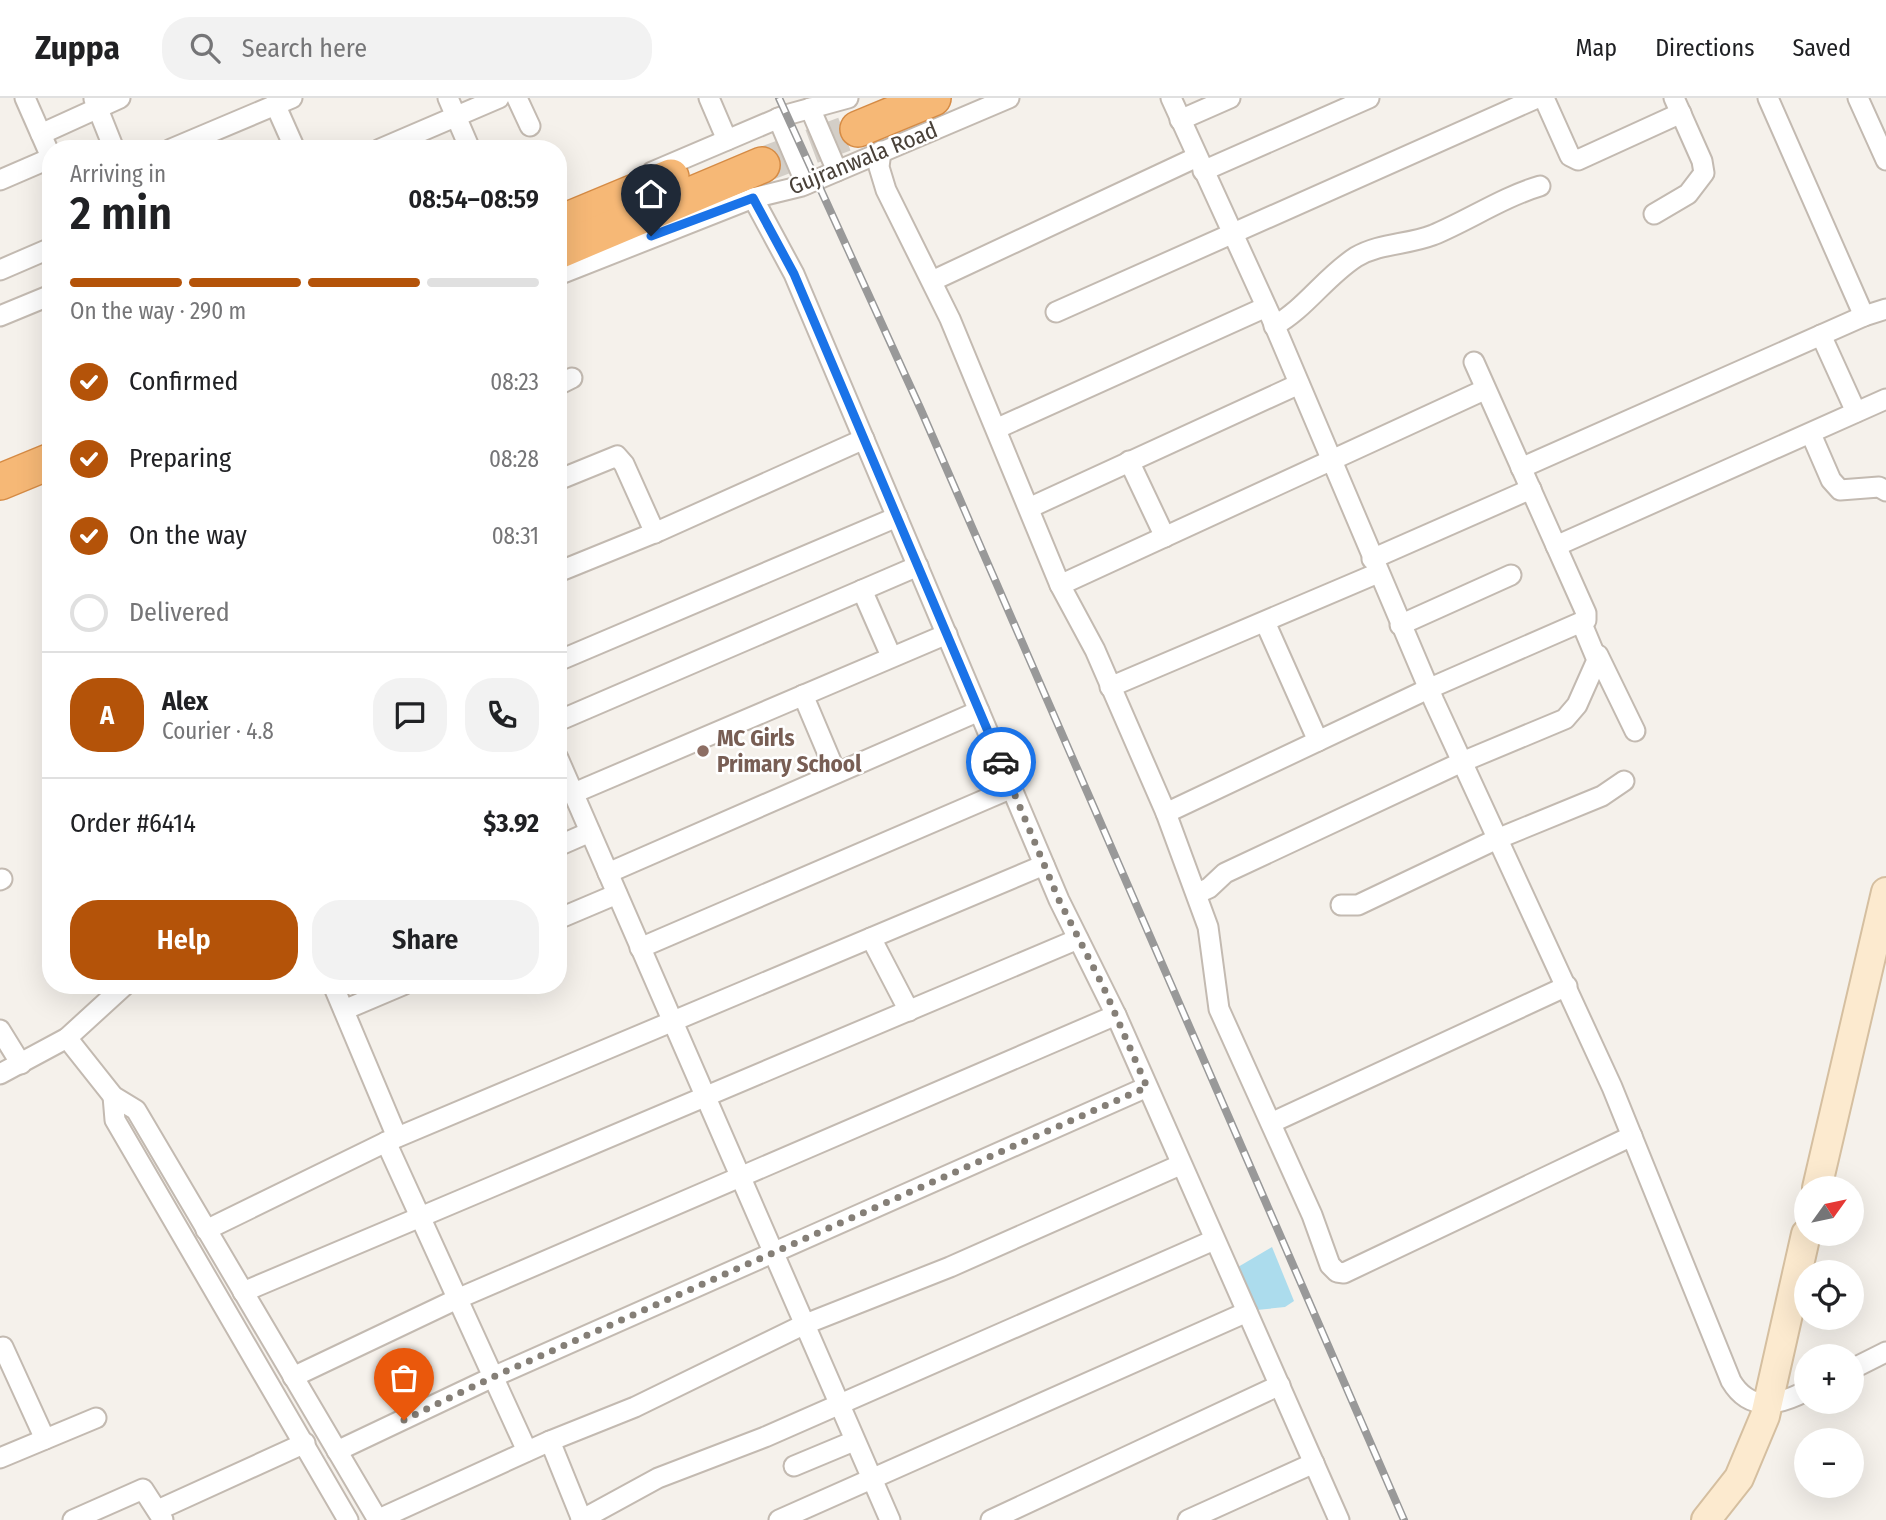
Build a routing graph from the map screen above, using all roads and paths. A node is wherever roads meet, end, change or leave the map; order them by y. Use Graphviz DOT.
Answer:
graph roads {
  1 [pos="25,98"];
  2 [pos="120,98"];
  3 [pos="497,98"];
  4 [pos="517,98"];
  5 [pos="709,98"];
  6 [pos="933,98"];
  7 [pos="1009,98"];
  8 [pos="1171,98"];
  9 [pos="1230,98"];
  10 [pos="1369,98"];
  11 [pos="1537,98"];
  12 [pos="1544,98"];
  13 [pos="1768,98"];
  14 [pos="1858,98"];
  15 [pos="283,101"];
  16 [pos="96,103"];
  17 [pos="1677,106"];
  18 [pos="452,107"];
  19 [pos="810,108"];
  20 [pos="862,117"];
  21 [pos="1180,120"];
  22 [pos="530,126"];
  23 [pos="41,134"];
  24 [pos="44,140"];
  25 [pos="110,140"];
  26 [pos="192,140"];
  27 [pos="293,140"];
  28 [pos="395,140"];
  29 [pos="466,140"];
  30 [pos="756,153"];
  31 [pos="1886,160"];
  32 [pos="42,162"];
  33 [pos="1200,164"];
  34 [pos="837,171"];
  35 [pos="0,180"];
  36 [pos="806,184"];
  37 [pos="1540,186"];
  38 [pos="567,210"];
  39 [pos="1654,215"];
  40 [pos="567,221"];
  41 [pos="1232,234"];
  42 [pos="567,247"];
  43 [pos="42,252"];
  44 [pos="567,269"];
  45 [pos="0,270"];
  46 [pos="932,281"];
  47 [pos="42,299"];
  48 [pos="1266,307"];
  49 [pos="1886,309"];
  50 [pos="1056,312"];
  51 [pos="0,316"];
  52 [pos="1864,316"];
  53 [pos="1274,326"];
  54 [pos="1821,335"];
  55 [pos="1474,362"];
  56 [pos="1299,384"];
  57 [pos="1484,390"];
  58 [pos="1886,399"];
  59 [pos="1856,412"];
  60 [pos="998,428"];
  61 [pos="1811,434"];
  62 [pos="864,439"];
  63 [pos="42,441"];
  64 [pos="0,457"];
  65 [pos="1331,460"];
  66 [pos="1129,461"];
  67 [pos="42,465"];
  68 [pos="1521,468"];
  69 [pos="567,476"];
  70 [pos="0,482"];
  71 [pos="1531,489"];
  72 [pos="1886,491"];
  73 [pos="1029,508"];
  74 [pos="897,517"];
  75 [pos="655,533"];
  76 [pos="1165,537"];
  77 [pos="1556,545"];
  78 [pos="918,566"];
  79 [pos="1375,566"];
  80 [pos="567,568"];
  81 [pos="1511,575"];
  82 [pos="1060,585"];
  83 [pos="862,590"];
  84 [pos="1265,622"];
  85 [pos="1582,624"];
  86 [pos="1401,625"];
  87 [pos="947,634"];
  88 [pos="1598,655"];
  89 [pos="891,656"];
  90 [pos="567,657"];
  91 [pos="1110,687"];
  92 [pos="1429,689"];
  93 [pos="803,695"];
  94 [pos="979,711"];
  95 [pos="567,716"];
  96 [pos="1635,731"];
  97 [pos="1318,741"];
  98 [pos="1462,762"];
  99 [pos="836,773"];
  100 [pos="567,779"];
  101 [pos="1625,781"];
  102 [pos="1012,788"];
  103 [pos="573,793"];
  104 [pos="1166,813"];
  105 [pos="590,832"];
  106 [pos="1497,839"];
  107 [pos="567,842"];
  108 [pos="1044,865"];
  109 [pos="608,873"];
  110 [pos="1886,892"];
  111 [pos="1198,893"];
  112 [pos="617,894"];
  113 [pos="1341,905"];
  114 [pos="567,915"];
  115 [pos="871,938"];
  116 [pos="1078,939"];
  117 [pos="640,948"];
  118 [pos="1567,986"];
  119 [pos="114,994"];
  120 [pos="337,994"];
  121 [pos="382,994"];
  122 [pos="344,1010"];
  123 [pos="909,1011"];
  124 [pos="1116,1014"];
  125 [pos="672,1022"];
  126 [pos="0,1030"];
  127 [pos="67,1038"];
  128 [pos="21,1064"];
  129 [pos="0,1074"];
  130 [pos="1147,1087"];
  131 [pos="113,1096"];
  132 [pos="705,1098"];
  133 [pos="1271,1123"];
  134 [pos="1632,1136"];
  135 [pos="392,1139"];
  136 [pos="1180,1165"];
  137 [pos="1820,1176"];
  138 [pos="739,1178"];
  139 [pos="420,1217"];
  140 [pos="206,1230"];
  141 [pos="1214,1240"];
  142 [pos="1803,1246"];
  143 [pos="773,1254"];
  144 [pos="243,1292"];
  145 [pos="457,1299"];
  146 [pos="1247,1312"];
  147 [pos="803,1325"];
  148 [pos="3,1347"];
  149 [pos="1886,1352"];
  150 [pos="1864,1363"];
  151 [pos="293,1377"];
  152 [pos="493,1377"];
  153 [pos="1279,1385"];
  154 [pos="1794,1397"];
  155 [pos="837,1403"];
  156 [pos="1768,1404"];
  157 [pos="96,1418"];
  158 [pos="45,1439"];
  159 [pos="550,1440"];
  160 [pos="854,1441"];
  161 [pos="305,1443"];
  162 [pos="337,1451"];
  163 [pos="527,1451"];
  164 [pos="0,1458"];
  165 [pos="1314,1464"];
  166 [pos="794,1466"];
  167 [pos="872,1481"];
  168 [pos="160,1515"];
  169 [pos="74,1520"];
  170 [pos="348,1520"];
  171 [pos="377,1520"];
  172 [pos="582,1520"];
  173 [pos="779,1520"];
  174 [pos="890,1520"];
  175 [pos="990,1520"];
  176 [pos="1188,1520"];
  177 [pos="1339,1520"];
  178 [pos="1706,1520"];
  1 -- 23 [label="street"];
  2 -- 16 [label="street"];
  3 -- 18 [label="street"];
  4 -- 22 [label="street"];
  5 -- 30 [label="street"];
  6 -- 20 [label="highway, Gujranwala Road"];
  7 -- 20 [label="street, Gujranwala Road"];
  8 -- 21 [label="street"];
  9 -- 21 [label="street"];
  10 -- 33 [label="street"];
  11 -- 41 [label="street"];
  12 -- 17 [label="street"];
  13 -- 52 [label="street"];
  14 -- 31 [label="street"];
  15 -- 26 [label="street"];
  15 -- 27 [label="street"];
  16 -- 23 [label="street"];
  16 -- 25 [label="street"];
  17 -- 39 [label="street"];
  18 -- 28 [label="street"];
  18 -- 29 [label="street"];
  19 -- 20 [label="street, Gujranwala Road"];
  19 -- 30 [label="street, Gujranwala Road"];
  19 -- 34 [label="street"];
  20 -- 34 [label="street, Gujranwala Road"];
  20 -- 46 [label="street"];
  21 -- 33 [label="street"];
  23 -- 24 [label="street"];
  30 -- 36 [label="street, Gujranwala Road"];
  30 -- 36 [label="street"];
  30 -- 38 [label="street, Gujranwala Road"];
  30 -- 40 [label="highway, Gujranwala Road"];
  30 -- 42 [label="highway, Gujranwala Road"];
  30 -- 44 [label="street, Gujranwala Road"];
  30 -- 62 [label="street"];
  32 -- 35 [label="street"];
  33 -- 41 [label="street"];
  33 -- 46 [label="street"];
  34 -- 36 [label="street, Gujranwala Road"];
  37 -- 53 [label="street"];
  41 -- 48 [label="street"];
  41 -- 50 [label="street"];
  43 -- 45 [label="street"];
  46 -- 60 [label="street"];
  47 -- 51 [label="street"];
  48 -- 53 [label="street"];
  48 -- 60 [label="street"];
  49 -- 52 [label="street"];
  52 -- 54 [label="street"];
  53 -- 56 [label="street"];
  54 -- 59 [label="street"];
  54 -- 68 [label="street"];
  55 -- 57 [label="street"];
  56 -- 65 [label="street"];
  56 -- 66 [label="street"];
  57 -- 65 [label="street"];
  57 -- 68 [label="street"];
  58 -- 59 [label="street"];
  59 -- 61 [label="street"];
  60 -- 73 [label="street"];
  61 -- 72 [label="street"];
  61 -- 77 [label="street"];
  62 -- 74 [label="street"];
  62 -- 75 [label="street"];
  63 -- 64 [label="highway"];
  65 -- 76 [label="street"];
  65 -- 79 [label="street"];
  66 -- 73 [label="street"];
  66 -- 76 [label="street"];
  67 -- 70 [label="highway"];
  68 -- 71 [label="street"];
  69 -- 75 [label="street"];
  71 -- 77 [label="street"];
  71 -- 79 [label="street"];
  73 -- 82 [label="street"];
  74 -- 78 [label="street"];
  74 -- 90 [label="street"];
  75 -- 80 [label="street"];
  76 -- 82 [label="street"];
  77 -- 85 [label="street"];
  78 -- 83 [label="street"];
  78 -- 87 [label="street"];
  79 -- 84 [label="street"];
  79 -- 86 [label="street"];
  81 -- 86 [label="street"];
  82 -- 91 [label="street"];
  83 -- 89 [label="street"];
  83 -- 95 [label="street"];
  84 -- 91 [label="street"];
  84 -- 97 [label="street"];
  85 -- 88 [label="street"];
  85 -- 92 [label="street"];
  86 -- 92 [label="street"];
  87 -- 89 [label="street"];
  87 -- 94 [label="street"];
  88 -- 96 [label="street"];
  88 -- 98 [label="street"];
  89 -- 93 [label="street"];
  91 -- 104 [label="street"];
  92 -- 97 [label="street"];
  92 -- 98 [label="street"];
  93 -- 99 [label="street"];
  93 -- 103 [label="street"];
  94 -- 99 [label="street"];
  94 -- 102 [label="street"];
  97 -- 104 [label="street"];
  98 -- 106 [label="street"];
  98 -- 111 [label="street"];
  99 -- 109 [label="street"];
  100 -- 103 [label="street"];
  101 -- 106 [label="street"];
  102 -- 108 [label="street"];
  102 -- 117 [label="street"];
  103 -- 105 [label="street"];
  104 -- 111 [label="street"];
  105 -- 107 [label="street"];
  105 -- 109 [label="street"];
  106 -- 113 [label="street"];
  106 -- 118 [label="street"];
  108 -- 115 [label="street"];
  108 -- 116 [label="street"];
  109 -- 112 [label="street"];
  110 -- 137 [label="main road"];
  111 -- 133 [label="street"];
  112 -- 114 [label="street"];
  112 -- 117 [label="street"];
  115 -- 123 [label="street"];
  115 -- 125 [label="street"];
  116 -- 123 [label="street"];
  116 -- 124 [label="street"];
  117 -- 125 [label="street"];
  118 -- 133 [label="street"];
  118 -- 134 [label="street"];
  119 -- 127 [label="street"];
  120 -- 122 [label="street"];
  121 -- 122 [label="street"];
  122 -- 135 [label="street"];
  123 -- 132 [label="street"];
  124 -- 130 [label="street"];
  124 -- 138 [label="street"];
  125 -- 132 [label="street"];
  125 -- 135 [label="street"];
  126 -- 128 [label="street"];
  127 -- 128 [label="street"];
  127 -- 131 [label="street"];
  128 -- 129 [label="street"];
  130 -- 136 [label="street"];
  130 -- 143 [label="street"];
  131 -- 140 [label="street"];
  131 -- 161 [label="street"];
  132 -- 138 [label="street"];
  132 -- 139 [label="street"];
  133 -- 134 [label="street"];
  134 -- 156 [label="street"];
  135 -- 139 [label="street"];
  135 -- 140 [label="street"];
  136 -- 141 [label="street"];
  136 -- 147 [label="street"];
  138 -- 143 [label="street"];
  138 -- 145 [label="street"];
  139 -- 144 [label="street"];
  139 -- 145 [label="street"];
  140 -- 144 [label="street"];
  141 -- 146 [label="street"];
  141 -- 155 [label="street"];
  142 -- 156 [label="main road"];
  143 -- 147 [label="street"];
  143 -- 152 [label="street"];
  144 -- 151 [label="street"];
  145 -- 151 [label="street"];
  145 -- 152 [label="street"];
  146 -- 153 [label="street"];
  146 -- 167 [label="street"];
  147 -- 155 [label="street"];
  147 -- 159 [label="street"];
  148 -- 158 [label="street"];
  149 -- 150 [label="street"];
  151 -- 162 [label="street"];
  152 -- 162 [label="street"];
  152 -- 163 [label="street"];
  153 -- 165 [label="street"];
  153 -- 175 [label="street"];
  154 -- 156 [label="street"];
  155 -- 160 [label="street"];
  155 -- 172 [label="street"];
  156 -- 178 [label="main road"];
  157 -- 158 [label="street"];
  158 -- 164 [label="street"];
  159 -- 163 [label="street"];
  159 -- 172 [label="street"];
  160 -- 166 [label="street"];
  160 -- 167 [label="street"];
  161 -- 168 [label="street"];
  161 -- 170 [label="street"];
  162 -- 171 [label="street"];
  163 -- 171 [label="street"];
  165 -- 176 [label="street"];
  165 -- 177 [label="street"];
  167 -- 173 [label="street"];
  167 -- 174 [label="street"];
  168 -- 169 [label="street"];
}
